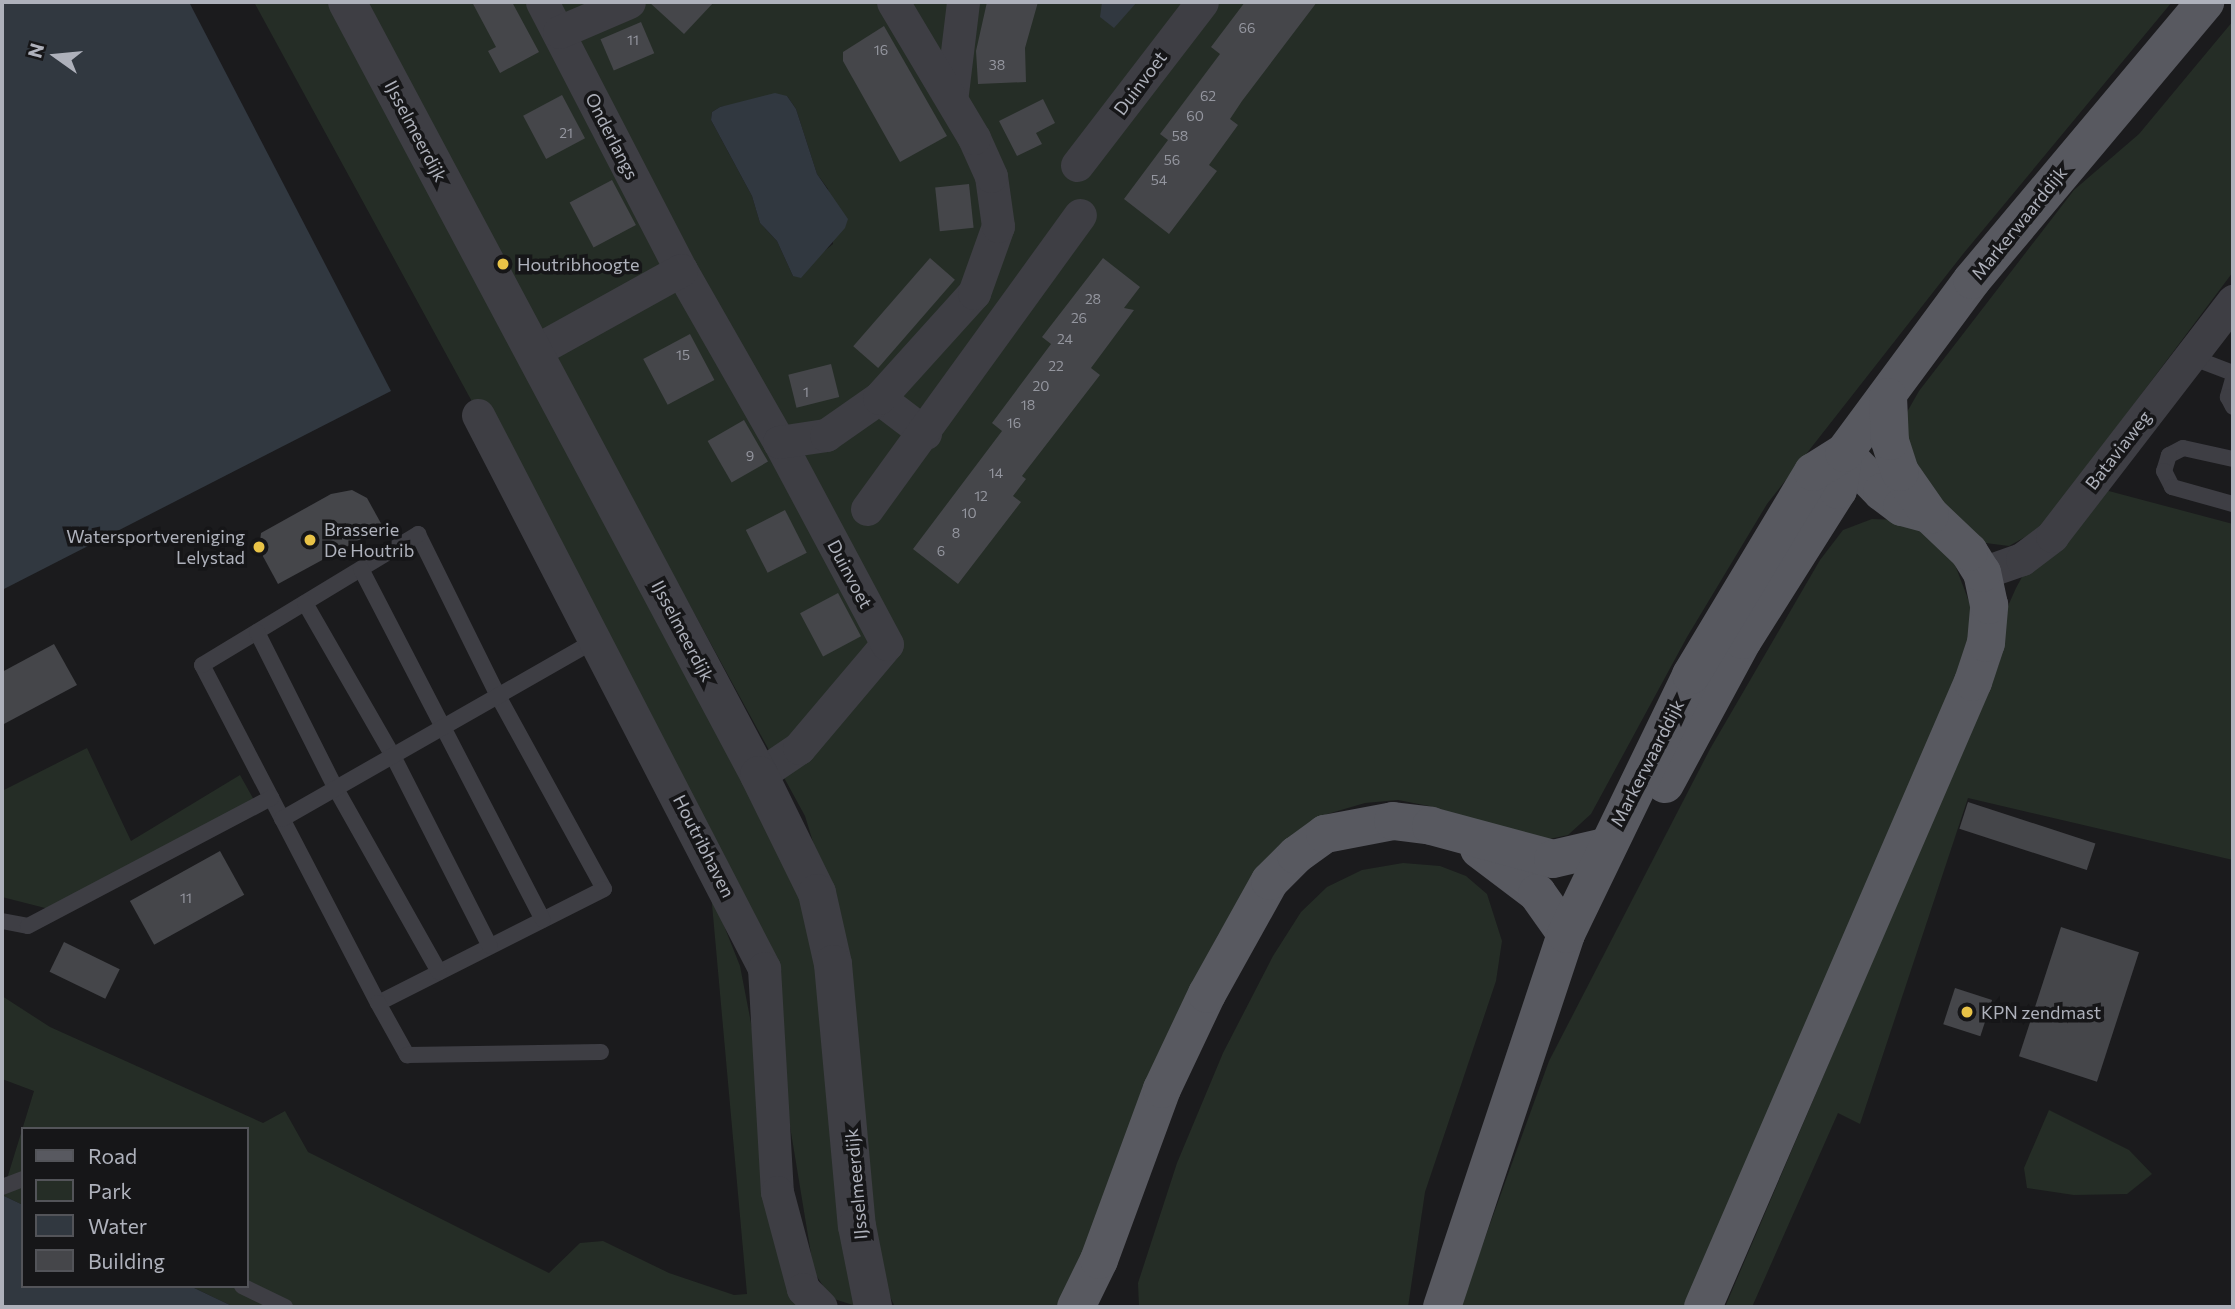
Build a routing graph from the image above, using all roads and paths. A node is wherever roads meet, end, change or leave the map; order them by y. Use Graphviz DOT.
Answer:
graph roads {
  1 [pos="348,2"];
  2 [pos="542,2"];
  3 [pos="628,2"];
  4 [pos="893,2"];
  5 [pos="963,2"];
  6 [pos="1202,2"];
  7 [pos="2205,2"];
  8 [pos="559,32"];
  9 [pos="952,93"];
  10 [pos="1077,165"];
  11 [pos="1080,215"];
  12 [pos="681,270"];
  13 [pos="2233,301"];
  14 [pos="534,351"];
  15 [pos="2200,360"];
  16 [pos="2233,380"];
  17 [pos="1888,397"];
  18 [pos="879,398"];
  19 [pos="2233,407"];
  20 [pos="478,415"];
  21 [pos="925,433"];
  22 [pos="779,442"];
  23 [pos="1844,453"];
  24 [pos="2233,460"];
  25 [pos="2233,504"];
  26 [pos="867,509"];
  27 [pos="1930,515"];
  28 [pos="361,569"];
  29 [pos="1982,573"];
  30 [pos="305,603"];
  31 [pos="257,632"];
  32 [pos="596,640"];
  33 [pos="498,696"];
  34 [pos="446,726"];
  35 [pos="393,756"];
  36 [pos="759,775"];
  37 [pos="335,789"];
  38 [pos="271,798"];
  39 [pos="282,819"];
  40 [pos="1466,839"];
  41 [pos="1605,847"];
  42 [pos="543,920"];
  43 [pos="2,922"];
  44 [pos="1566,934"];
  45 [pos="490,946"];
  46 [pos="439,972"];
  47 [pos="378,1003"];
  48 [pos="601,1052"];
  49 [pos="1510,1108"];
  50 [pos="21,1180"];
  51 [pos="2,1186"];
  52 [pos="1099,1260"];
  53 [pos="246,1288"];
  54 [pos="285,1307"];
  55 [pos="821,1307"];
  56 [pos="873,1307"];
  57 [pos="1076,1307"];
  58 [pos="1092,1307"];
  59 [pos="1442,1307"];
  60 [pos="1703,1307"];
  1 -- 14 [label="street, IJsselmeerdijk"];
  2 -- 8 [label="street, Onderlangs"];
  3 -- 8 [label="street"];
  4 -- 9 [label="street"];
  5 -- 9 [label="street"];
  6 -- 10 [label="street, Duinvoet"];
  7 -- 17 [label="main road, Markerwaarddijk"];
  8 -- 12 [label="street, Onderlangs"];
  9 -- 18 [label="street"];
  11 -- 21 [label="street"];
  12 -- 14 [label="street"];
  12 -- 22 [label="street, Onderlangs"];
  13 -- 15 [label="street, Bataviaweg"];
  14 -- 36 [label="street, IJsselmeerdijk"];
  15 -- 16 [label="lane"];
  15 -- 29 [label="street, Bataviaweg"];
  16 -- 19 [label="lane"];
  17 -- 23 [label="main road, Markerwaarddijk"];
  17 -- 27 [label="main road"];
  18 -- 21 [label="street"];
  18 -- 22 [label="street"];
  20 -- 32 [label="street, Houtribhaven"];
  21 -- 26 [label="street"];
  22 -- 36 [label="street, Duinvoet"];
  23 -- 27 [label="main road"];
  23 -- 41 [label="main road, Markerwaarddijk"];
  23 -- 49 [label="main road, Markerwaarddijk"];
  24 -- 25 [label="lane"];
  27 -- 29 [label="main road"];
  28 -- 30 [label="lane"];
  28 -- 33 [label="lane"];
  28 -- 34 [label="lane"];
  29 -- 60 [label="main road"];
  30 -- 31 [label="lane"];
  30 -- 35 [label="lane"];
  31 -- 37 [label="lane"];
  31 -- 38 [label="lane"];
  32 -- 33 [label="lane"];
  32 -- 55 [label="street, Houtribhaven"];
  33 -- 34 [label="lane"];
  33 -- 42 [label="lane"];
  34 -- 35 [label="lane"];
  34 -- 42 [label="lane"];
  35 -- 37 [label="lane"];
  35 -- 45 [label="lane"];
  36 -- 56 [label="street, IJsselmeerdijk"];
  37 -- 39 [label="lane"];
  37 -- 46 [label="lane"];
  38 -- 39 [label="lane"];
  38 -- 43 [label="lane"];
  39 -- 47 [label="lane"];
  40 -- 41 [label="main road"];
  40 -- 44 [label="main road"];
  40 -- 52 [label="main road"];
  41 -- 44 [label="main road, Markerwaarddijk"];
  42 -- 45 [label="lane"];
  44 -- 49 [label="main road, Markerwaarddijk"];
  45 -- 46 [label="lane"];
  46 -- 47 [label="lane"];
  47 -- 48 [label="lane"];
  49 -- 59 [label="main road, Markerwaarddijk"];
  50 -- 51 [label="lane"];
  52 -- 57 [label="main road"];
  52 -- 58 [label="main road"];
  53 -- 54 [label="lane"];
}
